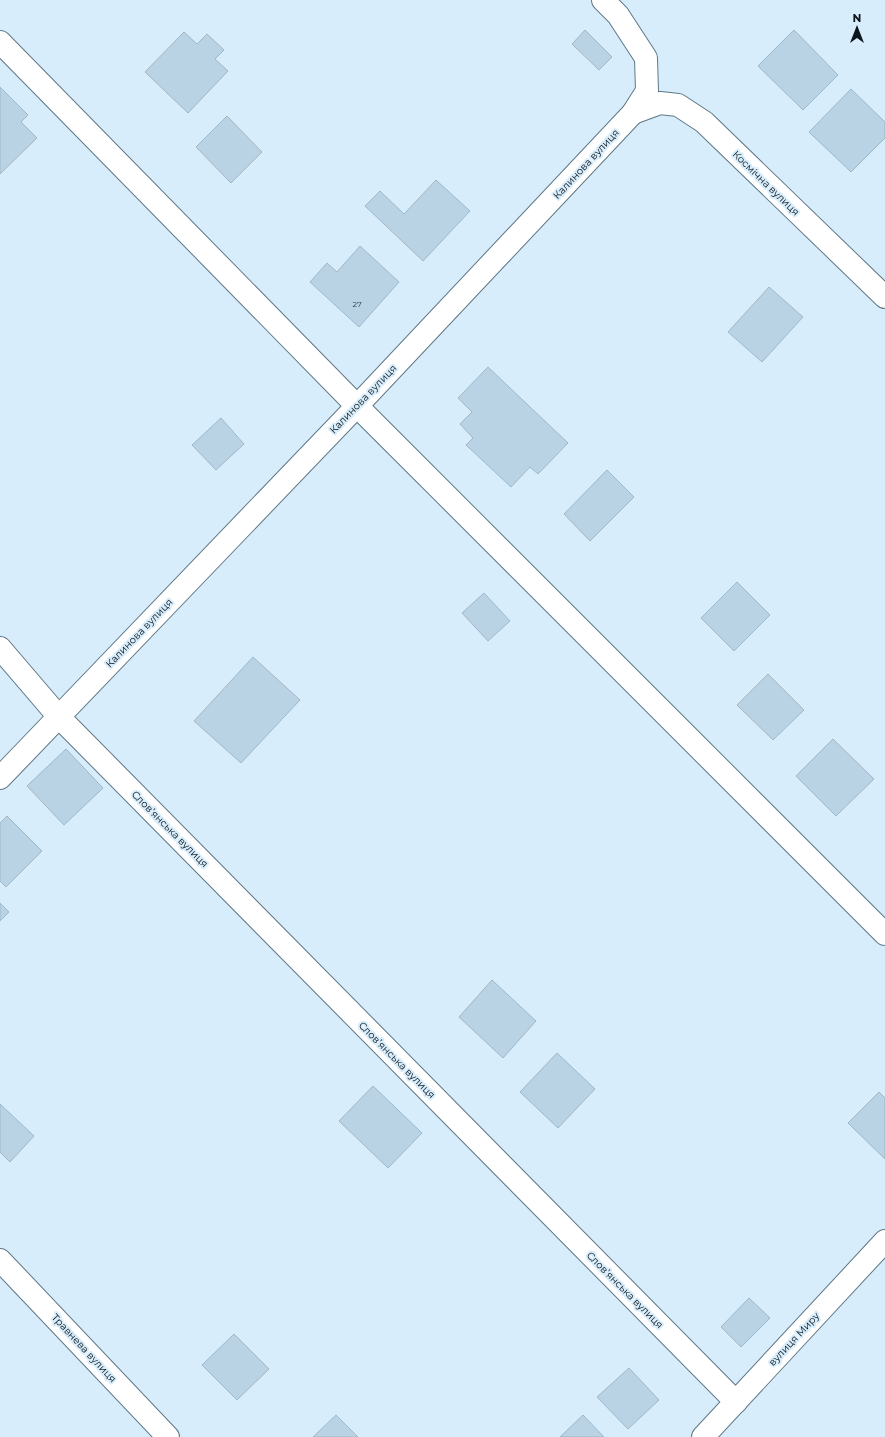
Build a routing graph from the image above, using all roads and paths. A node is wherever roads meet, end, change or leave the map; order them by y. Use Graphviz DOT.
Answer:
graph roads {
  1 [pos="603,0"];
  2 [pos="0,42"];
  3 [pos="633,113"];
  4 [pos="885,297"];
  5 [pos="356,406"];
  6 [pos="0,648"];
  7 [pos="59,717"];
  8 [pos="0,778"];
  9 [pos="885,934"];
  10 [pos="885,1241"];
  11 [pos="0,1260"];
  12 [pos="736,1402"];
  13 [pos="168,1437"];
  14 [pos="703,1437"];
  1 -- 3 [label="street, Калинова вулиця"];
  2 -- 5 [label="street"];
  3 -- 4 [label="street, Космічна вулиця"];
  3 -- 5 [label="street, Калинова вулиця"];
  5 -- 7 [label="street, Калинова вулиця"];
  5 -- 9 [label="street"];
  6 -- 7 [label="street, Словʼянська вулиця"];
  7 -- 8 [label="street, Калинова вулиця"];
  7 -- 12 [label="street, Словʼянська вулиця"];
  10 -- 12 [label="street, вулиця Миру"];
  11 -- 13 [label="street, Травнева вулиця"];
  12 -- 14 [label="street, вулиця Миру"];
}
